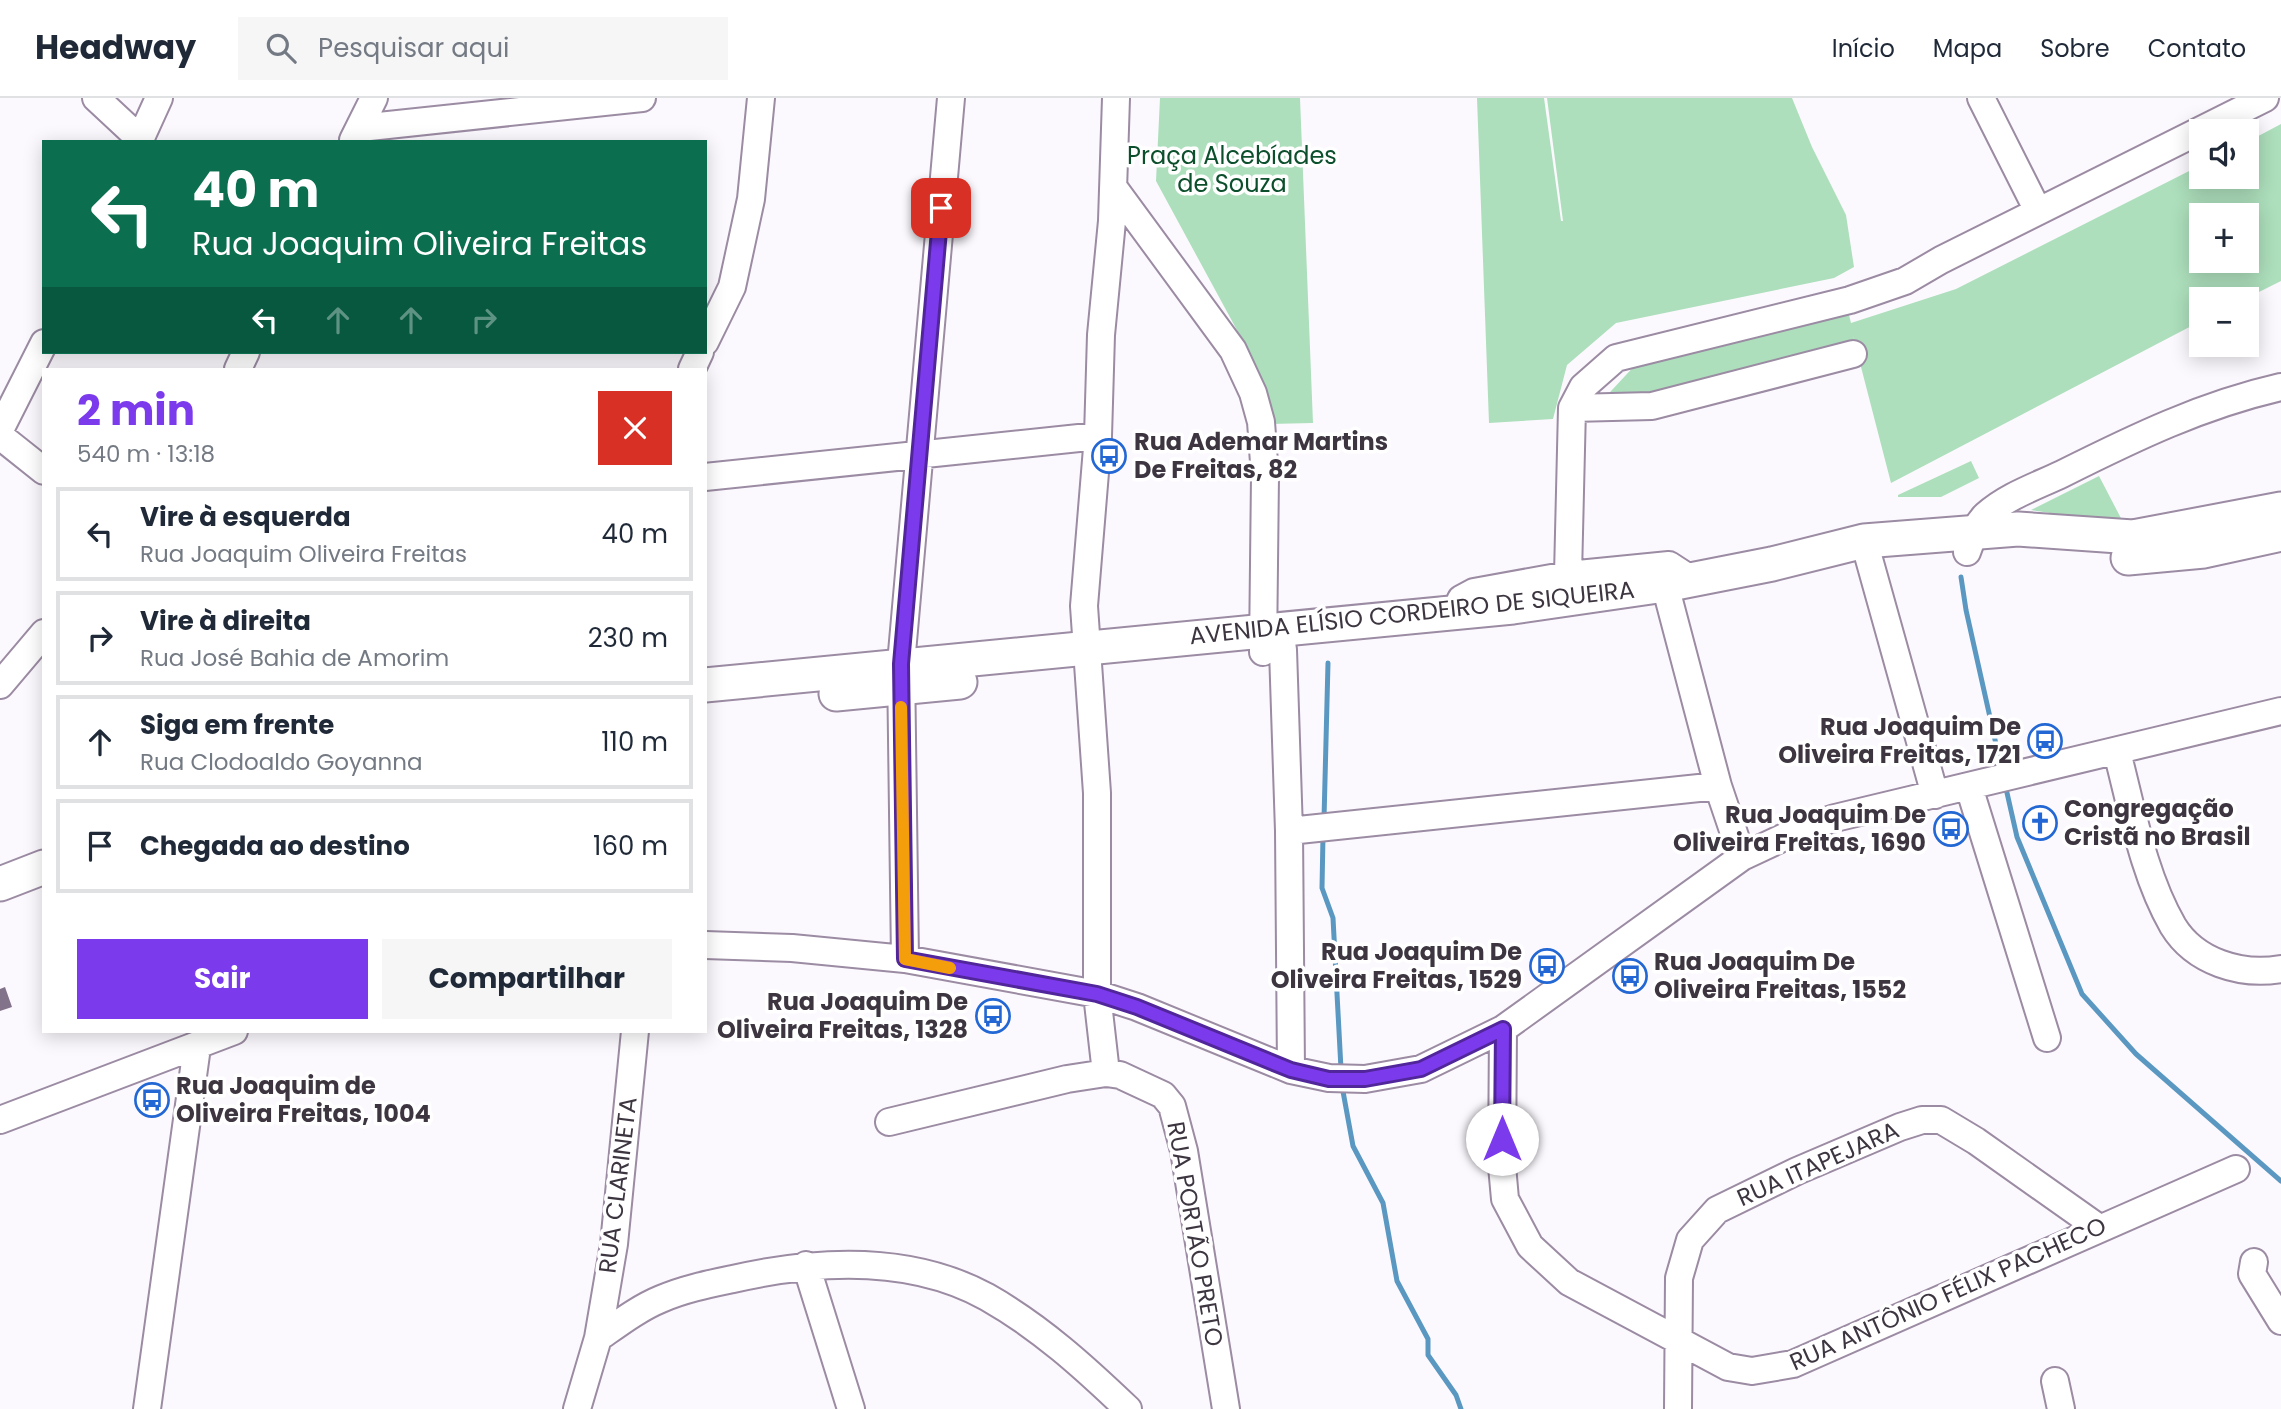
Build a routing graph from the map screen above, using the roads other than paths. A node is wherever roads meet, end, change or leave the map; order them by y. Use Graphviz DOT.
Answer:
graph roads {
  1 [pos="96,98"];
  2 [pos="159,98"];
  3 [pos="374,98"];
  4 [pos="642,98"];
  5 [pos="761,98"];
  6 [pos="951,98"];
  7 [pos="1116,98"];
  8 [pos="1981,98"];
  9 [pos="2265,98"];
  10 [pos="356,135"];
  11 [pos="138,140"];
  12 [pos="139,140"];
  13 [pos="1114,188"];
  14 [pos="2038,211"];
  15 [pos="1112,221"];
  16 [pos="1141,225"];
  17 [pos="732,287"];
  18 [pos="707,289"];
  19 [pos="707,338"];
  20 [pos="42,347"];
  21 [pos="1853,354"];
  22 [pos="2281,387"];
  23 [pos="1572,408"];
  24 [pos="0,430"];
  25 [pos="0,436"];
  26 [pos="1098,436"];
  27 [pos="920,455"];
  28 [pos="42,469"];
  29 [pos="707,477"];
  30 [pos="2281,509"];
  31 [pos="2281,534"];
  32 [pos="1970,542"];
  33 [pos="1866,552"];
  34 [pos="1568,575"];
  35 [pos="1676,590"];
  36 [pos="1456,612"];
  37 [pos="42,635"];
  38 [pos="1272,640"];
  39 [pos="1086,657"];
  40 [pos="901,676"];
  41 [pos="2,678"];
  42 [pos="707,685"];
  43 [pos="707,708"];
  44 [pos="2281,711"];
  45 [pos="2117,752"];
  46 [pos="1979,785"];
  47 [pos="1718,786"];
  48 [pos="1935,795"];
  49 [pos="1297,830"];
  50 [pos="42,844"];
  51 [pos="1742,857"];
  52 [pos="0,859"];
  53 [pos="42,868"];
  54 [pos="0,884"];
  55 [pos="707,945"];
  56 [pos="905,959"];
  57 [pos="2281,969"];
  58 [pos="1097,994"];
  59 [pos="1503,1029"];
  60 [pos="229,1033"];
  61 [pos="635,1033"];
  62 [pos="2047,1038"];
  63 [pos="197,1047"];
  64 [pos="1299,1072"];
  65 [pos="1106,1073"];
  66 [pos="0,1120"];
  67 [pos="889,1122"];
  68 [pos="2236,1169"];
  69 [pos="2099,1228"];
  70 [pos="2254,1262"];
  71 [pos="806,1265"];
  72 [pos="608,1277"];
  73 [pos="660,1299"];
  74 [pos="2281,1321"];
  75 [pos="598,1338"];
  76 [pos="1678,1342"];
  77 [pos="2055,1381"];
  78 [pos="147,1409"];
  79 [pos="577,1409"];
  80 [pos="851,1409"];
  81 [pos="1128,1409"];
  82 [pos="1226,1409"];
  83 [pos="1678,1409"];
  84 [pos="2061,1409"];
  1 -- 11 [label="street"];
  2 -- 12 [label="street"];
  3 -- 10 [label="street"];
  4 -- 10 [label="street"];
  5 -- 17 [label="street"];
  6 -- 27 [label="street"];
  7 -- 13 [label="street"];
  8 -- 14 [label="street"];
  9 -- 14 [label="street"];
  13 -- 15 [label="street"];
  13 -- 16 [label="street"];
  14 -- 23 [label="street"];
  15 -- 16 [label="street"];
  15 -- 26 [label="street"];
  16 -- 38 [label="street"];
  17 -- 18 [label="street"];
  17 -- 19 [label="street"];
  20 -- 24 [label="street"];
  21 -- 23 [label="street"];
  22 -- 32 [label="street"];
  23 -- 34 [label="street"];
  25 -- 28 [label="street"];
  26 -- 27 [label="street"];
  26 -- 39 [label="street"];
  27 -- 29 [label="street"];
  27 -- 40 [label="street"];
  30 -- 32 [label="main road, AVENIDA ELÍSIO CORDEIRO DE SIQUEIRA"];
  31 -- 32 [label="main road, AVENIDA ELÍSIO CORDEIRO DE SIQUEIRA"];
  32 -- 33 [label="main road, AVENIDA ELÍSIO CORDEIRO DE SIQUEIRA"];
  33 -- 35 [label="main road, AVENIDA ELÍSIO CORDEIRO DE SIQUEIRA"];
  33 -- 48 [label="street"];
  34 -- 35 [label="street"];
  34 -- 36 [label="street"];
  35 -- 36 [label="main road, AVENIDA ELÍSIO CORDEIRO DE SIQUEIRA"];
  35 -- 38 [label="main road, AVENIDA ELÍSIO CORDEIRO DE SIQUEIRA"];
  35 -- 47 [label="street"];
  36 -- 38 [label="main road, AVENIDA ELÍSIO CORDEIRO DE SIQUEIRA"];
  37 -- 41 [label="street"];
  38 -- 39 [label="main road, AVENIDA ELÍSIO CORDEIRO DE SIQUEIRA"];
  38 -- 49 [label="street"];
  39 -- 40 [label="main road, AVENIDA ELÍSIO CORDEIRO DE SIQUEIRA"];
  39 -- 58 [label="street"];
  40 -- 42 [label="main road, AVENIDA ELÍSIO CORDEIRO DE SIQUEIRA"];
  40 -- 43 [label="main road, AVENIDA ELÍSIO CORDEIRO DE SIQUEIRA"];
  40 -- 56 [label="street"];
  44 -- 45 [label="street"];
  45 -- 46 [label="street"];
  45 -- 57 [label="street"];
  46 -- 48 [label="street"];
  46 -- 62 [label="street"];
  47 -- 49 [label="street"];
  47 -- 51 [label="street"];
  48 -- 51 [label="street"];
  49 -- 64 [label="street"];
  50 -- 52 [label="main road"];
  51 -- 59 [label="street"];
  53 -- 54 [label="main road"];
  55 -- 56 [label="street"];
  56 -- 58 [label="street"];
  58 -- 64 [label="street"];
  58 -- 65 [label="street"];
  59 -- 64 [label="street"];
  59 -- 76 [label="street, RUA ANTÔNIO FÉLIX PACHECO"];
  60 -- 63 [label="street"];
  61 -- 72 [label="street, RUA CLARINETA"];
  63 -- 66 [label="street"];
  63 -- 78 [label="street"];
  65 -- 67 [label="street, RUA PORTÃO PRETO"];
  65 -- 82 [label="street, RUA PORTÃO PRETO"];
  68 -- 69 [label="street, RUA ANTÔNIO FÉLIX PACHECO"];
  69 -- 76 [label="street, RUA ANTÔNIO FÉLIX PACHECO"];
  69 -- 76 [label="street, RUA ITAPEJARA"];
  70 -- 74 [label="street"];
  71 -- 73 [label="street"];
  71 -- 80 [label="street"];
  71 -- 81 [label="street"];
  72 -- 73 [label="street"];
  72 -- 75 [label="street, RUA CLARINETA"];
  73 -- 75 [label="street"];
  75 -- 79 [label="street, RUA CLARINETA"];
  76 -- 83 [label="street, RUA ITAPEJARA"];
  77 -- 84 [label="street"];
}
